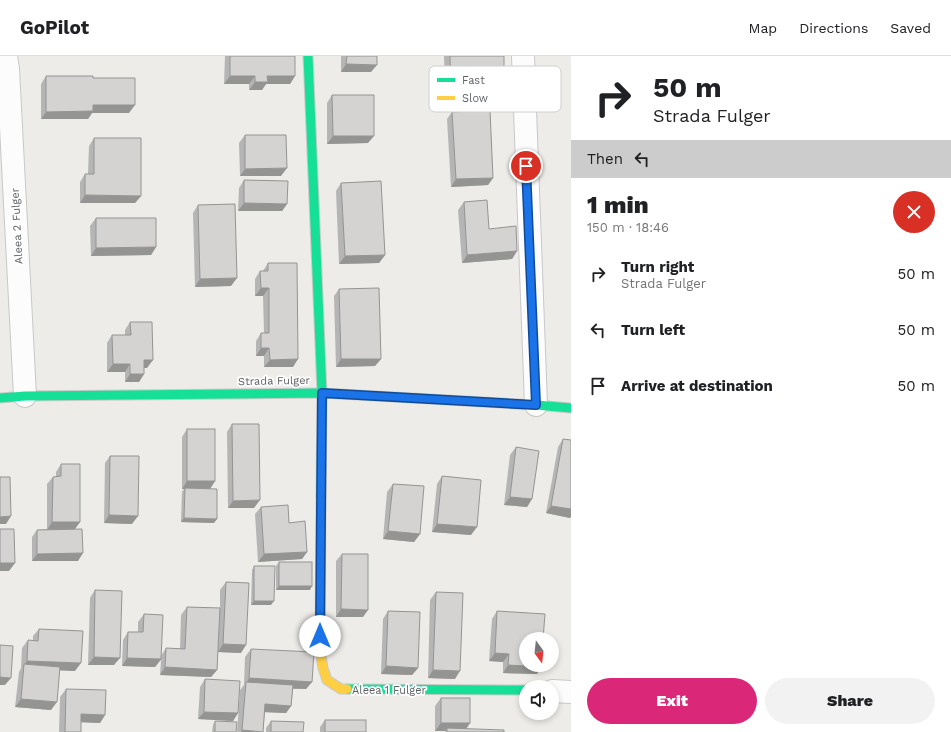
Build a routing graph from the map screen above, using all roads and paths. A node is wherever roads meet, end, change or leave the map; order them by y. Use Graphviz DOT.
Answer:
graph roads {
  1 [pos="6,56"];
  2 [pos="308,56"];
  3 [pos="523,56"];
  4 [pos="523,66"];
  5 [pos="525,112"];
  6 [pos="322,393"];
  7 [pos="25,396"];
  8 [pos="0,398"];
  9 [pos="536,405"];
  10 [pos="571,408"];
  11 [pos="519,690"];
  12 [pos="559,691"];
  13 [pos="571,692"];
  1 -- 7 [label="street, Aleea 2 Fulger"];
  2 -- 6 [label="street, Aleea 1 Fulger"];
  3 -- 4 [label="street"];
  5 -- 9 [label="street"];
  6 -- 7 [label="street, Strada Fulger"];
  6 -- 9 [label="street, Strada Fulger"];
  6 -- 11 [label="street, Aleea 1 Fulger"];
  7 -- 8 [label="street, Strada Fulger"];
  9 -- 10 [label="street, Strada Fulger"];
  12 -- 13 [label="street"];
}
